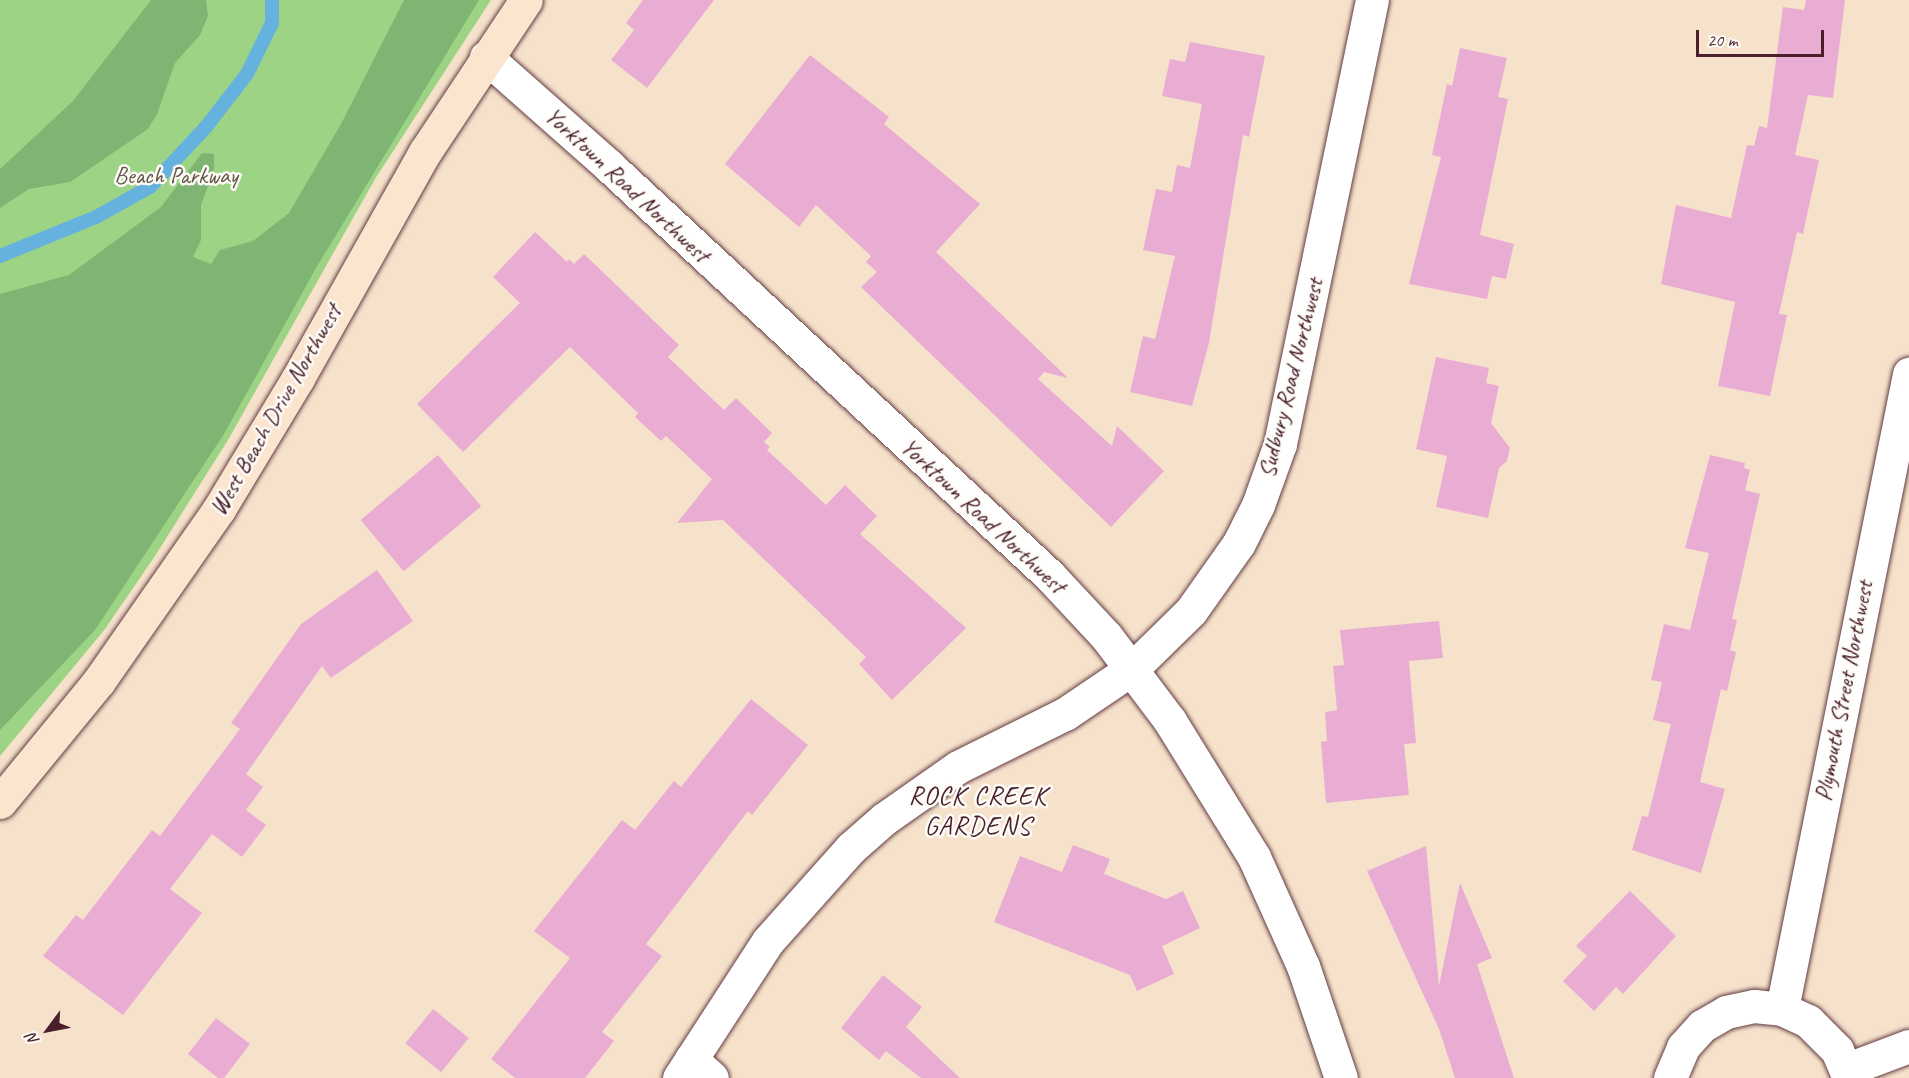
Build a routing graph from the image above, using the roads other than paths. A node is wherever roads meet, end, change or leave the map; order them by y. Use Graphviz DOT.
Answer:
graph roads {
  1 [pos="526,0"];
  2 [pos="1372,0"];
  3 [pos="486,57"];
  4 [pos="1909,374"];
  5 [pos="1132,668"];
  6 [pos="0,802"];
  7 [pos="1782,1009"];
  8 [pos="1909,1046"];
  9 [pos="694,1072"];
  10 [pos="1849,1073"];
  11 [pos="1341,1078"];
  12 [pos="1670,1078"];
  1 -- 3 [label="street, West Beach Drive Northwest"];
  2 -- 5 [label="street, Sudbury Road Northwest"];
  3 -- 5 [label="street, Yorktown Road Northwest"];
  3 -- 6 [label="street, West Beach Drive Northwest"];
  4 -- 7 [label="street, Plymouth Street Northwest"];
  5 -- 9 [label="street, Sudbury Road Northwest"];
  5 -- 11 [label="street, Yorktown Road Northwest"];
  7 -- 10 [label="street"];
  7 -- 12 [label="street"];
  8 -- 10 [label="street"];
}
